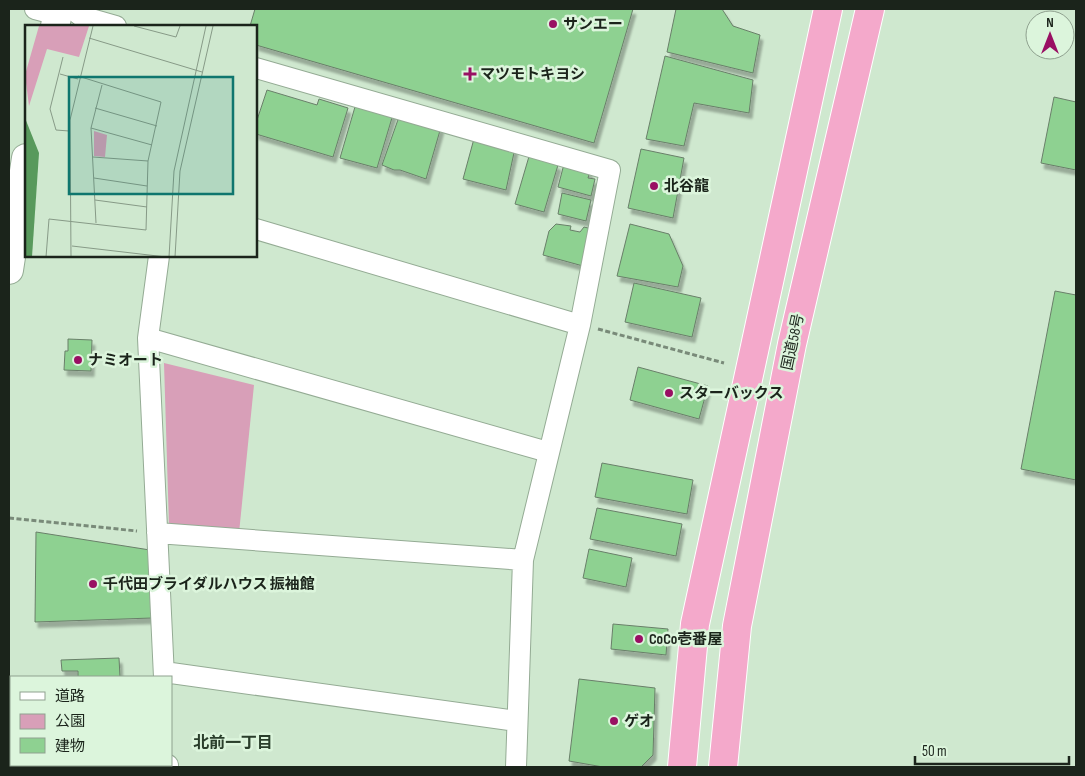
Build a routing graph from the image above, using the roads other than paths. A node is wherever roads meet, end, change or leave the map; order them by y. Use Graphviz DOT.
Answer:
graph roads {
  1 [pos="828,9"];
  2 [pos="870,9"];
  3 [pos="56,13"];
  4 [pos="112,25"];
  5 [pos="258,69"];
  6 [pos="25,165"];
  7 [pos="258,230"];
  8 [pos="159,258"];
  9 [pos="9,270"];
  10 [pos="580,325"];
  11 [pos="148,338"];
  12 [pos="548,452"];
  13 [pos="157,534"];
  14 [pos="523,560"];
  15 [pos="164,675"];
  16 [pos="172,676"];
  17 [pos="516,721"];
  18 [pos="9,759"];
  19 [pos="9,767"];
  20 [pos="516,767"];
  21 [pos="682,767"];
  22 [pos="722,767"];
  1 -- 21 [label="highway"];
  2 -- 22 [label="highway, 国道58号"];
  3 -- 4 [label="street"];
  5 -- 10 [label="street"];
  6 -- 9 [label="street"];
  7 -- 10 [label="street"];
  8 -- 11 [label="street"];
  10 -- 12 [label="street"];
  11 -- 12 [label="street"];
  11 -- 13 [label="street"];
  12 -- 14 [label="street"];
  13 -- 14 [label="street"];
  13 -- 15 [label="street"];
  14 -- 17 [label="street"];
  16 -- 17 [label="street"];
  17 -- 20 [label="street"];
  18 -- 19 [label="street"];
}
